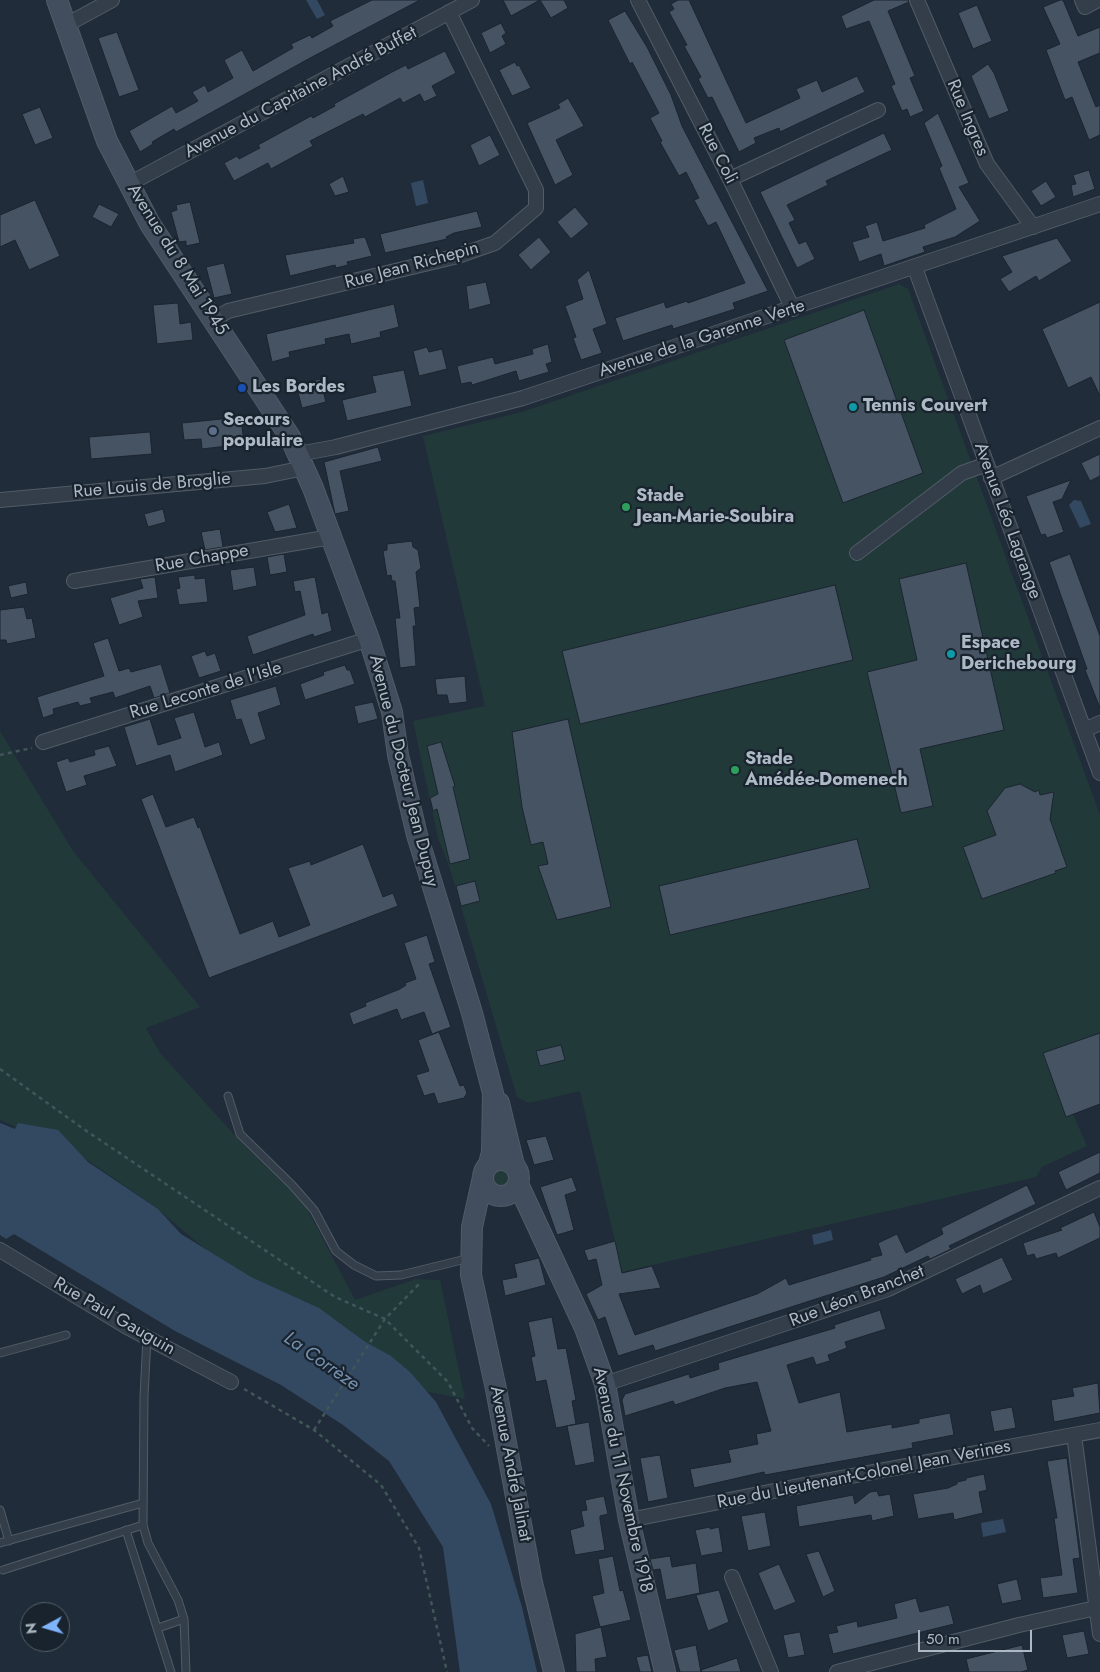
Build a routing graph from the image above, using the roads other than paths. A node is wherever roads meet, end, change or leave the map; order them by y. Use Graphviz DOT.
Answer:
graph roads {
  1 [pos="57,0"];
  2 [pos="112,0"];
  3 [pos="472,0"];
  4 [pos="638,0"];
  5 [pos="917,0"];
  6 [pos="1082,0"];
  7 [pos="1098,0"];
  8 [pos="449,12"];
  9 [pos="66,25"];
  10 [pos="878,110"];
  11 [pos="730,179"];
  12 [pos="129,184"];
  13 [pos="1100,204"];
  14 [pos="1033,227"];
  15 [pos="915,268"];
  16 [pos="793,309"];
  17 [pos="213,320"];
  18 [pos="1100,428"];
  19 [pos="301,461"];
  20 [pos="987,464"];
  21 [pos="991,478"];
  22 [pos="0,500"];
  23 [pos="331,537"];
  24 [pos="857,552"];
  25 [pos="74,581"];
  26 [pos="370,639"];
  27 [pos="1100,722"];
  28 [pos="1084,730"];
  29 [pos="42,742"];
  30 [pos="1100,774"];
  31 [pos="493,1093"];
  32 [pos="228,1096"];
  33 [pos="486,1171"];
  34 [pos="516,1175"];
  35 [pos="1100,1188"];
  36 [pos="501,1196"];
  37 [pos="0,1250"];
  38 [pos="470,1258"];
  39 [pos="474,1286"];
  40 [pos="66,1335"];
  41 [pos="148,1338"];
  42 [pos="0,1353"];
  43 [pos="230,1382"];
  44 [pos="605,1384"];
  45 [pos="1100,1430"];
  46 [pos="1074,1435"];
  47 [pos="143,1503"];
  48 [pos="0,1510"];
  49 [pos="629,1520"];
  50 [pos="143,1525"];
  51 [pos="126,1530"];
  52 [pos="9,1541"];
  53 [pos="0,1543"];
  54 [pos="3,1570"];
  55 [pos="732,1577"];
  56 [pos="1098,1608"];
  57 [pos="184,1619"];
  58 [pos="158,1628"];
  59 [pos="1100,1634"];
  60 [pos="546,1643"];
  61 [pos="170,1672"];
  62 [pos="186,1672"];
  63 [pos="547,1672"];
  64 [pos="554,1672"];
  65 [pos="665,1672"];
  66 [pos="771,1672"];
  67 [pos="837,1672"];
  1 -- 9 [label="street, Avenue du 8 Mai 1945"];
  2 -- 9 [label="street"];
  3 -- 8 [label="street, Avenue du Capitaine André Buffet"];
  4 -- 11 [label="street, Rue Coli"];
  5 -- 14 [label="street, Rue Ingres"];
  6 -- 7 [label="street"];
  8 -- 12 [label="street, Avenue du Capitaine André Buffet"];
  8 -- 17 [label="street, Rue Jean Richepin"];
  9 -- 12 [label="street, Avenue du 8 Mai 1945"];
  10 -- 11 [label="street"];
  11 -- 16 [label="street, Rue Coli"];
  12 -- 17 [label="street, Avenue du 8 Mai 1945"];
  13 -- 14 [label="street, Avenue de la Garenne Verte"];
  14 -- 15 [label="street, Avenue de la Garenne Verte"];
  15 -- 16 [label="street, Avenue de la Garenne Verte"];
  15 -- 20 [label="street, Avenue Léo Lagrange"];
  16 -- 19 [label="street, Avenue de la Garenne Verte"];
  17 -- 19 [label="street, Avenue du 8 Mai 1945"];
  18 -- 21 [label="street"];
  19 -- 22 [label="street, Rue Louis de Broglie"];
  19 -- 23 [label="street, Avenue du Docteur Jean Dupuy"];
  20 -- 21 [label="street, Avenue Léo Lagrange"];
  20 -- 24 [label="street"];
  21 -- 28 [label="street, Avenue Léo Lagrange"];
  23 -- 25 [label="street, Rue Chappe"];
  23 -- 26 [label="street, Avenue du Docteur Jean Dupuy"];
  26 -- 29 [label="street, Rue Leconte de l'Isle"];
  26 -- 31 [label="street, Avenue du Docteur Jean Dupuy"];
  27 -- 28 [label="street"];
  28 -- 30 [label="street, Avenue Léo Lagrange"];
  31 -- 33 [label="street, Avenue du Docteur Jean Dupuy"];
  31 -- 34 [label="street, Avenue du Docteur Jean Dupuy"];
  32 -- 38 [label="lane"];
  33 -- 34 [label="street"];
  33 -- 36 [label="street"];
  33 -- 38 [label="street, Avenue André Jalinat"];
  34 -- 36 [label="street"];
  34 -- 44 [label="street, Avenue du 11 Novembre 1918"];
  35 -- 44 [label="street, Rue Léon Branchet"];
  36 -- 39 [label="street, Avenue André Jalinat"];
  37 -- 41 [label="street, Rue Paul Gauguin"];
  38 -- 39 [label="street, Avenue André Jalinat"];
  39 -- 60 [label="street, Avenue André Jalinat"];
  40 -- 42 [label="lane"];
  41 -- 43 [label="street, Rue Paul Gauguin"];
  41 -- 47 [label="lane"];
  44 -- 49 [label="street, Avenue du 11 Novembre 1918"];
  45 -- 46 [label="street, Rue du Lieutenant-Colonel Jean Verines"];
  46 -- 49 [label="street, Rue du Lieutenant-Colonel Jean Verines"];
  46 -- 56 [label="street"];
  47 -- 50 [label="lane"];
  47 -- 52 [label="lane"];
  48 -- 52 [label="lane"];
  49 -- 65 [label="street, Avenue du 11 Novembre 1918"];
  50 -- 51 [label="lane"];
  50 -- 57 [label="lane"];
  51 -- 54 [label="lane"];
  51 -- 58 [label="lane"];
  52 -- 53 [label="lane"];
  55 -- 66 [label="street"];
  56 -- 59 [label="street"];
  56 -- 67 [label="street"];
  57 -- 58 [label="lane"];
  57 -- 62 [label="lane"];
  58 -- 61 [label="lane"];
  60 -- 63 [label="street, Avenue André Jalinat"];
  60 -- 64 [label="street, Avenue André Jalinat"];
}
